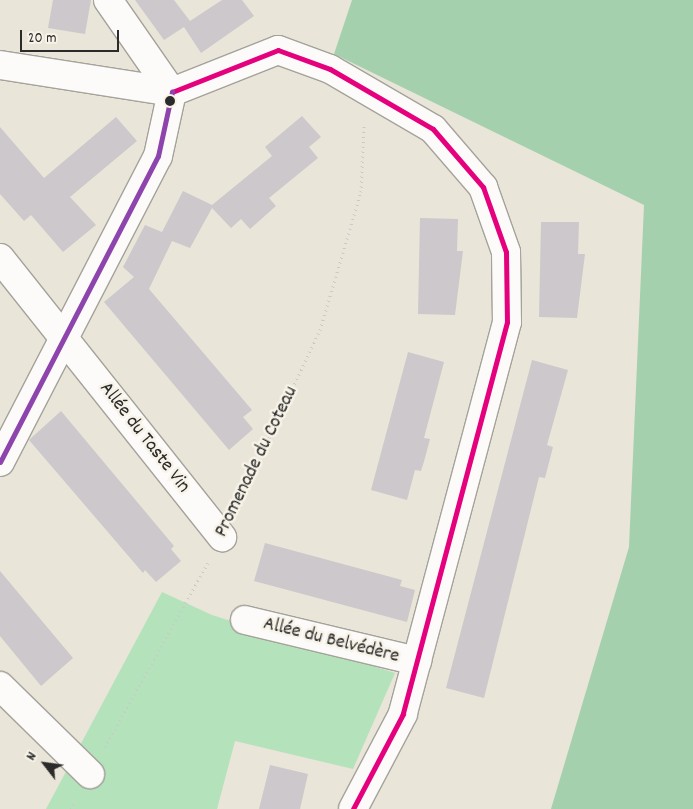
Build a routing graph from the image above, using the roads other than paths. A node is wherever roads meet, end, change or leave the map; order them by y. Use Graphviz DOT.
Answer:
graph roads {
  1 [pos="108,0"];
  2 [pos="0,65"];
  3 [pos="172,92"];
  4 [pos="0,258"];
  5 [pos="67,339"];
  6 [pos="0,462"];
  7 [pos="222,537"];
  8 [pos="245,620"];
  9 [pos="417,661"];
  10 [pos="0,686"];
  11 [pos="90,774"];
  12 [pos="353,809"];
  1 -- 3 [label="street"];
  2 -- 3 [label="street"];
  3 -- 5 [label="street"];
  3 -- 9 [label="street, Allée du Belvédère"];
  4 -- 5 [label="street, Allée du Taste Vin"];
  5 -- 6 [label="street"];
  5 -- 7 [label="street, Allée du Taste Vin"];
  8 -- 9 [label="street, Allée du Belvédère"];
  9 -- 12 [label="street, Allée du Belvédère"];
  10 -- 11 [label="street"];
}
